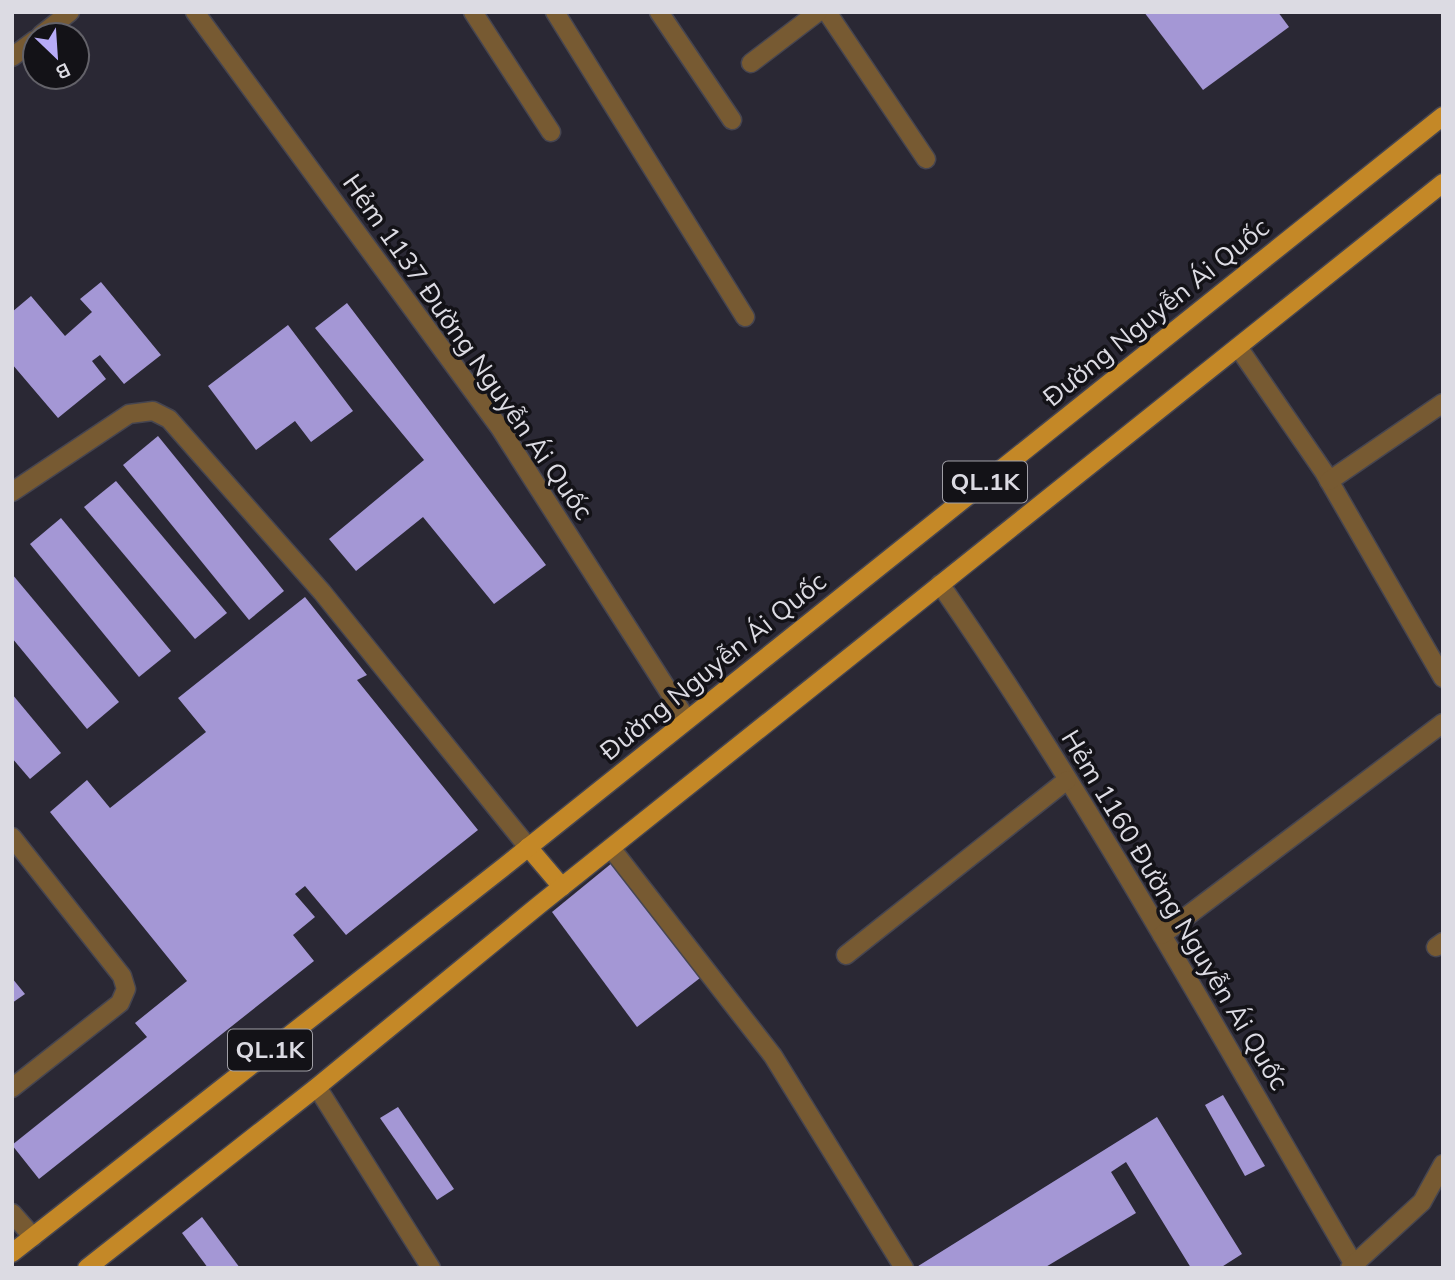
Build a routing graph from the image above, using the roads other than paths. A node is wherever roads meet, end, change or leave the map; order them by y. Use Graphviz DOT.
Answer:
graph roads {
  1 [pos="195,12"];
  2 [pos="473,12"];
  3 [pos="555,12"];
  4 [pos="659,12"];
  5 [pos="818,12"];
  6 [pos="827,12"];
  7 [pos="751,63"];
  8 [pos="1443,116"];
  9 [pos="732,120"];
  10 [pos="551,132"];
  11 [pos="926,159"];
  12 [pos="1443,183"];
  13 [pos="745,317"];
  14 [pos="1238,347"];
  15 [pos="1443,403"];
  16 [pos="1329,481"];
  17 [pos="12,492"];
  18 [pos="940,584"];
  19 [pos="1443,678"];
  20 [pos="687,720"];
  21 [pos="1443,723"];
  22 [pos="1068,780"];
  23 [pos="12,836"];
  24 [pos="528,847"];
  25 [pos="611,848"];
  26 [pos="562,887"];
  27 [pos="1162,936"];
  28 [pos="846,955"];
  29 [pos="317,1087"];
  30 [pos="12,1088"];
  31 [pos="1443,1164"];
  32 [pos="12,1213"];
  33 [pos="33,1237"];
  34 [pos="12,1253"];
  35 [pos="1353,1267"];
  36 [pos="87,1268"];
  37 [pos="431,1268"];
  38 [pos="904,1268"];
  1 -- 20 [label="street, Hẻm 1137 Đường Nguyễn Ái Quốc"];
  2 -- 10 [label="street"];
  3 -- 13 [label="street"];
  4 -- 9 [label="street"];
  5 -- 7 [label="street"];
  6 -- 11 [label="street"];
  8 -- 20 [label="main road, Đường Nguyễn Ái Quốc / QL.1K"];
  12 -- 14 [label="main road, QL.1K"];
  14 -- 16 [label="street"];
  14 -- 18 [label="main road, QL.1K"];
  15 -- 16 [label="street"];
  16 -- 19 [label="street"];
  17 -- 24 [label="street"];
  18 -- 22 [label="street, Hẻm 1160 Đường Nguyễn Ái Quốc"];
  18 -- 25 [label="main road, QL.1K"];
  20 -- 24 [label="main road, Đường Nguyễn Ái Quốc / QL.1K"];
  21 -- 27 [label="street"];
  22 -- 27 [label="street, Hẻm 1160 Đường Nguyễn Ái Quốc"];
  22 -- 28 [label="street"];
  23 -- 30 [label="street"];
  24 -- 26 [label="main road"];
  24 -- 33 [label="main road, Đường Nguyễn Ái Quốc / QL.1K"];
  25 -- 26 [label="main road, QL.1K"];
  25 -- 38 [label="street"];
  26 -- 29 [label="main road, QL.1K"];
  27 -- 35 [label="street, Hẻm 1160 Đường Nguyễn Ái Quốc"];
  29 -- 36 [label="main road, QL.1K"];
  29 -- 37 [label="street"];
  31 -- 35 [label="street"];
  32 -- 33 [label="street"];
  33 -- 34 [label="main road, Đường Nguyễn Ái Quốc / QL.1K"];
}
